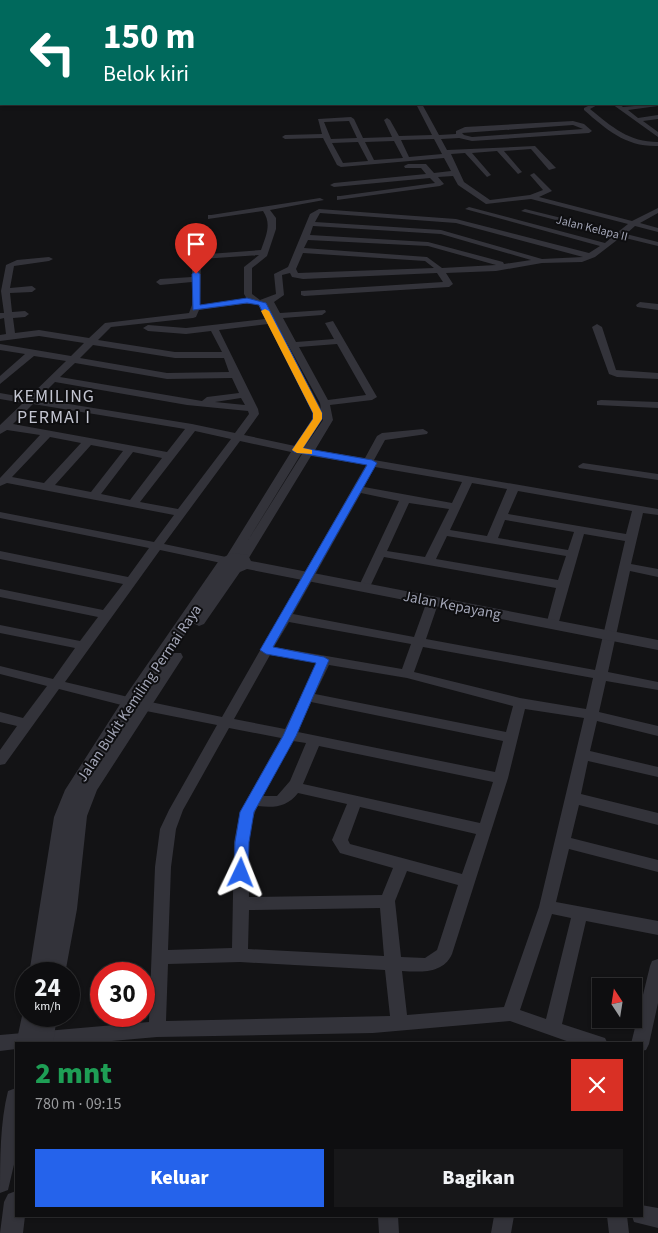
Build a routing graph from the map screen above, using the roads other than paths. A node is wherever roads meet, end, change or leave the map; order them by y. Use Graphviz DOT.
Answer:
graph roads {
  1 [pos="420,105"];
  2 [pos="594,105"];
  3 [pos="617,105"];
  4 [pos="651,105"];
  5 [pos="623,109"];
  6 [pos="658,117"];
  7 [pos="387,120"];
  8 [pos="637,120"];
  9 [pos="657,133"];
  10 [pos="286,136"];
  11 [pos="460,136"];
  12 [pos="438,137"];
  13 [pos="327,138"];
  14 [pos="396,138"];
  15 [pos="360,140"];
  16 [pos="658,144"];
  17 [pos="499,149"];
  18 [pos="467,151"];
  19 [pos="447,154"];
  20 [pos="407,159"];
  21 [pos="372,163"];
  22 [pos="552,168"];
  23 [pos="518,172"];
  24 [pos="457,173"];
  25 [pos="487,175"];
  26 [pos="534,175"];
  27 [pos="433,176"];
  28 [pos="357,183"];
  29 [pos="334,185"];
  30 [pos="367,194"];
  31 [pos="531,197"];
  32 [pos="340,198"];
  33 [pos="320,200"];
  34 [pos="546,202"];
  35 [pos="265,208"];
  36 [pos="469,209"];
  37 [pos="658,210"];
  38 [pos="525,211"];
  39 [pos="211,217"];
  40 [pos="501,218"];
  41 [pos="632,223"];
  42 [pos="311,224"];
  43 [pos="479,228"];
  44 [pos="658,230"];
  45 [pos="618,234"];
  46 [pos="305,237"];
  47 [pos="461,237"];
  48 [pos="658,244"];
  49 [pos="605,245"];
  50 [pos="445,249"];
  51 [pos="299,250"];
  52 [pos="264,252"];
  53 [pos="365,254"];
  54 [pos="399,256"];
  55 [pos="590,256"];
  56 [pos="427,259"];
  57 [pos="49,260"];
  58 [pos="542,261"];
  59 [pos="510,266"];
  60 [pos="292,269"];
  61 [pos="440,269"];
  62 [pos="396,271"];
  63 [pos="360,273"];
  64 [pos="196,279"];
  65 [pos="160,282"];
  66 [pos="32,289"];
  67 [pos="5,291"];
  68 [pos="304,293"];
  69 [pos="262,302"];
  70 [pos="640,305"];
  71 [pos="658,307"];
  72 [pos="196,308"];
  73 [pos="322,312"];
  74 [pos="25,314"];
  75 [pos="3,316"];
  76 [pos="182,317"];
  77 [pos="276,319"];
  78 [pos="330,323"];
  79 [pos="597,327"];
  80 [pos="148,328"];
  81 [pos="182,331"];
  82 [pos="216,332"];
  83 [pos="11,335"];
  84 [pos="0,338"];
  85 [pos="93,340"];
  86 [pos="341,340"];
  87 [pos="294,345"];
  88 [pos="0,347"];
  89 [pos="33,352"];
  90 [pos="228,355"];
  91 [pos="72,359"];
  92 [pos="5,371"];
  93 [pos="235,375"];
  94 [pos="658,376"];
  95 [pos="52,379"];
  96 [pos="0,381"];
  97 [pos="244,395"];
  98 [pos="0,396"];
  99 [pos="30,402"];
  100 [pos="188,402"];
  101 [pos="325,403"];
  102 [pos="601,403"];
  103 [pos="658,406"];
  104 [pos="253,409"];
  105 [pos="192,428"];
  106 [pos="3,429"];
  107 [pos="424,432"];
  108 [pos="47,434"];
  109 [pos="239,436"];
  110 [pos="88,442"];
  111 [pos="130,449"];
  112 [pos="303,451"];
  113 [pos="170,456"];
  114 [pos="370,463"];
  115 [pos="583,466"];
  116 [pos="658,477"];
  117 [pos="469,479"];
  118 [pos="2,481"];
  119 [pos="47,487"];
  120 [pos="514,487"];
  121 [pos="357,489"];
  122 [pos="93,496"];
  123 [pos="406,499"];
  124 [pos="132,504"];
  125 [pos="454,508"];
  126 [pos="638,508"];
  127 [pos="658,512"];
  128 [pos="180,513"];
  129 [pos="0,515"];
  130 [pos="502,516"];
  131 [pos="580,530"];
  132 [pos="442,532"];
  133 [pos="631,538"];
  134 [pos="491,540"];
  135 [pos="156,546"];
  136 [pos="381,553"];
  137 [pos="572,554"];
  138 [pos="0,555"];
  139 [pos="429,561"];
  140 [pos="234,562"];
  141 [pos="624,566"];
  142 [pos="658,573"];
  143 [pos="307,577"];
  144 [pos="132,582"];
  145 [pos="563,585"];
  146 [pos="364,588"];
  147 [pos="0,593"];
  148 [pos="433,602"];
  149 [pos="107,615"];
  150 [pos="285,616"];
  151 [pos="552,625"];
  152 [pos="0,629"];
  153 [pos="610,636"];
  154 [pos="420,642"];
  155 [pos="658,645"];
  156 [pos="84,646"];
  157 [pos="266,650"];
  158 [pos="324,660"];
  159 [pos="0,670"];
  160 [pos="408,674"];
  161 [pos="602,675"];
  162 [pos="58,684"];
  163 [pos="658,686"];
  164 [pos="307,697"];
  165 [pos="520,702"];
  166 [pos="136,704"];
  167 [pos="592,715"];
  168 [pos="0,717"];
  169 [pos="226,722"];
  170 [pos="28,724"];
  171 [pos="658,731"];
  172 [pos="289,736"];
  173 [pos="512,738"];
  174 [pos="314,742"];
  175 [pos="584,755"];
  176 [pos="0,760"];
  177 [pos="658,772"];
  178 [pos="500,778"];
  179 [pos="294,787"];
  180 [pos="574,798"];
  181 [pos="253,800"];
  182 [pos="356,800"];
  183 [pos="658,818"];
  184 [pos="485,830"];
  185 [pos="563,842"];
  186 [pos="403,863"];
  187 [pos="658,866"];
  188 [pos="467,881"];
  189 [pos="387,901"];
  190 [pos="240,904"];
  191 [pos="547,907"];
  192 [pos="580,912"];
  193 [pos="658,928"];
  194 [pos="240,955"];
  195 [pos="159,957"];
  196 [pos="41,962"];
  197 [pos="57,962"];
  198 [pos="393,963"];
  199 [pos="658,966"];
  200 [pos="655,992"];
  201 [pos="510,1014"];
  202 [pos="399,1022"];
  203 [pos="33,1027"];
  204 [pos="42,1027"];
  205 [pos="553,1027"];
  206 [pos="157,1029"];
  207 [pos="35,1042"];
  208 [pos="594,1042"];
  209 [pos="641,1042"];
  210 [pos="0,1043"];
  211 [pos="15,1043"];
  212 [pos="15,1103"];
  213 [pos="0,1182"];
  214 [pos="15,1208"];
  215 [pos="643,1215"];
  216 [pos="388,1217"];
  217 [pos="504,1217"];
  218 [pos="617,1217"];
  219 [pos="658,1218"];
  220 [pos="11,1233"];
  221 [pos="389,1233"];
  222 [pos="501,1233"];
  223 [pos="619,1233"];
  1 -- 12 [label="street"];
  2 -- 16 [label="street"];
  3 -- 5 [label="street"];
  4 -- 5 [label="street"];
  5 -- 8 [label="street"];
  6 -- 8 [label="street"];
  7 -- 14 [label="street"];
  8 -- 9 [label="street"];
  10 -- 13 [label="street"];
  11 -- 11 [label="street"];
  11 -- 12 [label="street"];
  12 -- 14 [label="street"];
  12 -- 19 [label="street"];
  13 -- 15 [label="street"];
  13 -- 15 [label="street"];
  13 -- 21 [label="street"];
  14 -- 15 [label="street"];
  14 -- 20 [label="street"];
  15 -- 21 [label="street"];
  17 -- 18 [label="street"];
  17 -- 22 [label="street"];
  17 -- 23 [label="street"];
  18 -- 19 [label="street"];
  18 -- 25 [label="street"];
  19 -- 20 [label="street"];
  19 -- 24 [label="street"];
  20 -- 21 [label="street"];
  24 -- 27 [label="street"];
  24 -- 31 [label="street"];
  26 -- 31 [label="street"];
  27 -- 28 [label="street"];
  27 -- 28 [label="street"];
  27 -- 30 [label="street"];
  28 -- 29 [label="street"];
  28 -- 30 [label="street"];
  30 -- 32 [label="street"];
  31 -- 34 [label="street"];
  33 -- 35 [label="street"];
  34 -- 38 [label="street"];
  34 -- 41 [label="street"];
  35 -- 39 [label="street"];
  35 -- 52 [label="street"];
  36 -- 40 [label="street"];
  37 -- 41 [label="street"];
  38 -- 40 [label="street"];
  38 -- 45 [label="street, Jalan Kelapa II"];
  40 -- 43 [label="street"];
  40 -- 49 [label="street"];
  41 -- 44 [label="street"];
  41 -- 45 [label="street"];
  42 -- 43 [label="street"];
  42 -- 46 [label="street"];
  42 -- 47 [label="street"];
  43 -- 47 [label="street"];
  43 -- 55 [label="street"];
  45 -- 48 [label="street, Jalan Kelapa II"];
  45 -- 49 [label="street"];
  46 -- 50 [label="street"];
  46 -- 51 [label="street"];
  47 -- 50 [label="street"];
  47 -- 58 [label="street"];
  49 -- 55 [label="street"];
  50 -- 56 [label="street"];
  50 -- 59 [label="street"];
  51 -- 53 [label="street"];
  51 -- 60 [label="street"];
  52 -- 64 [label="street"];
  52 -- 69 [label="street"];
  53 -- 54 [label="street"];
  53 -- 63 [label="street"];
  54 -- 56 [label="street"];
  54 -- 62 [label="street"];
  55 -- 58 [label="street"];
  56 -- 61 [label="street"];
  57 -- 67 [label="street"];
  58 -- 59 [label="street"];
  59 -- 61 [label="street"];
  60 -- 63 [label="street"];
  60 -- 69 [label="street"];
  61 -- 62 [label="street"];
  61 -- 68 [label="street"];
  62 -- 63 [label="street"];
  64 -- 65 [label="street"];
  64 -- 72 [label="street"];
  66 -- 67 [label="street"];
  67 -- 75 [label="street"];
  69 -- 72 [label="street"];
  69 -- 77 [label="street"];
  70 -- 71 [label="street"];
  72 -- 76 [label="street"];
  73 -- 77 [label="street"];
  74 -- 75 [label="street"];
  75 -- 83 [label="street"];
  76 -- 81 [label="street"];
  76 -- 85 [label="street"];
  77 -- 82 [label="street"];
  77 -- 87 [label="street"];
  77 -- 112 [label="street"];
  78 -- 86 [label="street"];
  79 -- 94 [label="street"];
  80 -- 81 [label="street"];
  81 -- 82 [label="street"];
  82 -- 90 [label="street"];
  83 -- 84 [label="street"];
  83 -- 85 [label="street"];
  85 -- 90 [label="street"];
  85 -- 91 [label="street"];
  86 -- 87 [label="street"];
  86 -- 101 [label="street"];
  87 -- 101 [label="street"];
  88 -- 89 [label="street"];
  89 -- 91 [label="street"];
  89 -- 92 [label="street"];
  90 -- 93 [label="street"];
  91 -- 93 [label="street"];
  91 -- 95 [label="street"];
  92 -- 96 [label="street"];
  93 -- 97 [label="street"];
  95 -- 99 [label="street"];
  95 -- 100 [label="street"];
  97 -- 100 [label="street"];
  97 -- 104 [label="street"];
  98 -- 99 [label="street"];
  99 -- 105 [label="street"];
  99 -- 106 [label="street"];
  100 -- 104 [label="street"];
  101 -- 112 [label="street"];
  102 -- 103 [label="street"];
  104 -- 109 [label="street"];
  105 -- 109 [label="street"];
  105 -- 113 [label="street"];
  106 -- 108 [label="street"];
  107 -- 114 [label="street"];
  108 -- 110 [label="street"];
  108 -- 118 [label="street"];
  109 -- 112 [label="street"];
  109 -- 128 [label="street"];
  110 -- 111 [label="street"];
  110 -- 119 [label="street"];
  111 -- 113 [label="street"];
  111 -- 122 [label="street"];
  112 -- 114 [label="street"];
  112 -- 140 [label="street"];
  113 -- 124 [label="street"];
  114 -- 117 [label="street"];
  114 -- 121 [label="street"];
  115 -- 116 [label="street"];
  117 -- 120 [label="street"];
  117 -- 125 [label="street"];
  118 -- 119 [label="street"];
  119 -- 122 [label="street"];
  120 -- 126 [label="street"];
  120 -- 130 [label="street"];
  121 -- 123 [label="street"];
  121 -- 143 [label="street"];
  122 -- 124 [label="street"];
  123 -- 125 [label="street"];
  123 -- 136 [label="street"];
  124 -- 128 [label="street"];
  125 -- 132 [label="street"];
  126 -- 127 [label="street"];
  126 -- 133 [label="street"];
  128 -- 135 [label="street"];
  129 -- 135 [label="street"];
  130 -- 131 [label="street"];
  130 -- 134 [label="street"];
  131 -- 133 [label="street"];
  131 -- 137 [label="street"];
  132 -- 134 [label="street"];
  132 -- 139 [label="street"];
  133 -- 141 [label="street"];
  134 -- 137 [label="street"];
  135 -- 140 [label="street"];
  135 -- 144 [label="street"];
  136 -- 139 [label="street"];
  136 -- 146 [label="street"];
  137 -- 145 [label="street"];
  138 -- 144 [label="street"];
  139 -- 145 [label="street"];
  140 -- 143 [label="street, Jalan Kepayang"];
  140 -- 166 [label="street, Jalan Bukit Kemiling Permai Raya"];
  141 -- 142 [label="street"];
  141 -- 153 [label="street"];
  143 -- 146 [label="street, Jalan Kepayang"];
  143 -- 150 [label="street"];
  144 -- 149 [label="street"];
  145 -- 151 [label="street"];
  146 -- 148 [label="street, Jalan Kepayang"];
  147 -- 149 [label="street"];
  148 -- 151 [label="street, Jalan Kepayang"];
  148 -- 154 [label="street"];
  149 -- 156 [label="street"];
  150 -- 154 [label="street"];
  150 -- 157 [label="street"];
  151 -- 153 [label="street, Jalan Kepayang"];
  152 -- 156 [label="street"];
  153 -- 155 [label="street, Jalan Kepayang"];
  153 -- 161 [label="street"];
  154 -- 160 [label="street"];
  154 -- 161 [label="street"];
  156 -- 162 [label="street"];
  157 -- 158 [label="street"];
  157 -- 169 [label="street"];
  158 -- 160 [label="street"];
  158 -- 164 [label="street"];
  159 -- 162 [label="street"];
  160 -- 165 [label="street"];
  161 -- 163 [label="street"];
  161 -- 167 [label="street"];
  162 -- 166 [label="street"];
  162 -- 170 [label="street"];
  164 -- 172 [label="street"];
  164 -- 173 [label="street"];
  165 -- 167 [label="street"];
  165 -- 173 [label="street"];
  166 -- 169 [label="street"];
  166 -- 196 [label="street, Jalan Bukit Kemiling Permai Raya"];
  166 -- 197 [label="street, Jalan Bukit Kemiling Permai Raya"];
  167 -- 171 [label="street"];
  167 -- 175 [label="street"];
  168 -- 170 [label="street"];
  169 -- 172 [label="street"];
  169 -- 195 [label="street"];
  170 -- 176 [label="street"];
  172 -- 174 [label="street"];
  172 -- 181 [label="street"];
  173 -- 178 [label="street"];
  174 -- 178 [label="street"];
  174 -- 179 [label="street"];
  175 -- 177 [label="street"];
  175 -- 180 [label="street"];
  178 -- 184 [label="street"];
  179 -- 181 [label="street"];
  179 -- 182 [label="street"];
  180 -- 183 [label="street"];
  180 -- 185 [label="street"];
  181 -- 190 [label="street"];
  182 -- 184 [label="street"];
  182 -- 186 [label="street"];
  184 -- 188 [label="street"];
  185 -- 187 [label="street"];
  185 -- 191 [label="street"];
  186 -- 188 [label="street"];
  186 -- 189 [label="street"];
  188 -- 198 [label="street"];
  189 -- 190 [label="street"];
  189 -- 198 [label="street"];
  190 -- 194 [label="street"];
  191 -- 192 [label="street"];
  191 -- 201 [label="street"];
  192 -- 193 [label="street"];
  192 -- 205 [label="street"];
  194 -- 195 [label="street"];
  194 -- 198 [label="street"];
  195 -- 206 [label="street"];
  198 -- 202 [label="street"];
  199 -- 200 [label="street"];
  200 -- 209 [label="street"];
  201 -- 202 [label="street"];
  201 -- 205 [label="street"];
  202 -- 206 [label="street"];
  203 -- 207 [label="street"];
  204 -- 207 [label="street"];
  205 -- 208 [label="street"];
  206 -- 207 [label="street"];
  210 -- 211 [label="street"];
  212 -- 213 [label="street"];
  214 -- 220 [label="street"];
  215 -- 219 [label="street"];
  216 -- 221 [label="street"];
  217 -- 222 [label="street"];
  218 -- 223 [label="street"];
}
